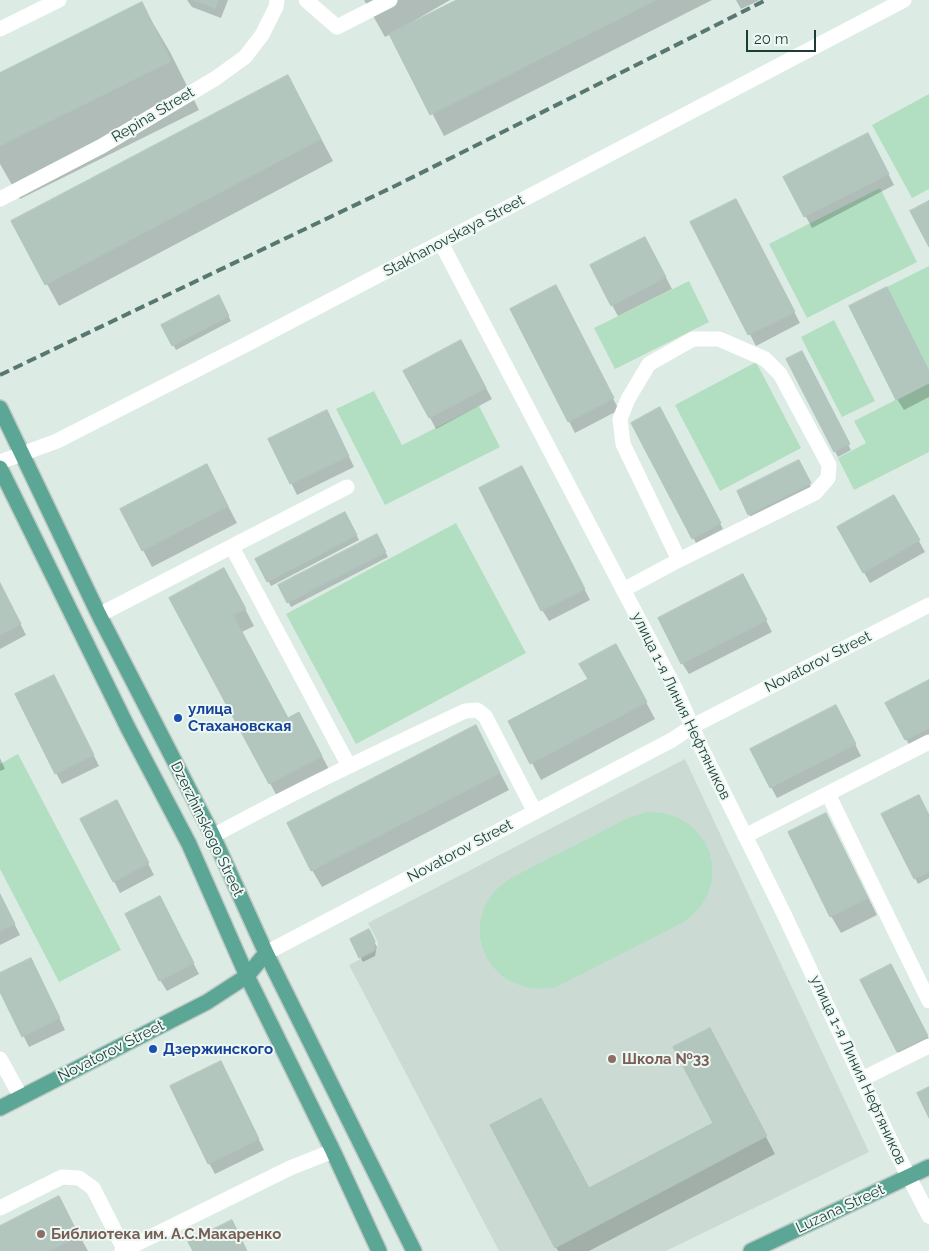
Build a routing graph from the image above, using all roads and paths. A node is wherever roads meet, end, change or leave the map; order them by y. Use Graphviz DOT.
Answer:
graph roads {
  1 [pos="59,0"];
  2 [pos="277,0"];
  3 [pos="306,0"];
  4 [pos="390,0"];
  5 [pos="904,0"];
  6 [pos="0,29"];
  7 [pos="0,199"];
  8 [pos="441,243"];
  9 [pos="0,408"];
  10 [pos="22,454"];
  11 [pos="0,462"];
  12 [pos="0,468"];
  13 [pos="347,487"];
  14 [pos="232,547"];
  15 [pos="679,560"];
  16 [pos="623,590"];
  17 [pos="929,605"];
  18 [pos="99,615"];
  19 [pos="693,726"];
  20 [pos="929,742"];
  21 [pos="349,766"];
  22 [pos="828,794"];
  23 [pos="535,812"];
  24 [pos="213,836"];
  25 [pos="745,836"];
  26 [pos="266,953"];
  27 [pos="247,976"];
  28 [pos="929,1002"];
  29 [pos="929,1046"];
  30 [pos="0,1059"];
  31 [pos="862,1079"];
  32 [pos="21,1097"];
  33 [pos="0,1108"];
  34 [pos="333,1151"];
  35 [pos="929,1167"];
  36 [pos="909,1176"];
  37 [pos="0,1208"];
  38 [pos="929,1216"];
  39 [pos="124,1251"];
  40 [pos="379,1251"];
  41 [pos="414,1251"];
  42 [pos="751,1251"];
  1 -- 6 [label="street"];
  2 -- 7 [label="street, Repina Street"];
  3 -- 4 [label="street"];
  5 -- 8 [label="street, Stakhanovskaya Street"];
  8 -- 10 [label="street, Stakhanovskaya Street"];
  8 -- 16 [label="street, улица 1-я Линия Нефтяников"];
  9 -- 10 [label="main road, Dzerzhinskogo Street"];
  10 -- 11 [label="street, Stakhanovskaya Street"];
  10 -- 18 [label="main road, Dzerzhinskogo Street"];
  12 -- 27 [label="main road, Dzerzhinskogo Street"];
  13 -- 14 [label="street"];
  14 -- 18 [label="street"];
  14 -- 21 [label="street"];
  15 -- 15 [label="street"];
  15 -- 16 [label="street"];
  16 -- 19 [label="street, улица 1-я Линия Нефтяников"];
  17 -- 19 [label="street, Novatorov Street"];
  18 -- 24 [label="main road, Dzerzhinskogo Street"];
  19 -- 23 [label="street, Novatorov Street"];
  19 -- 25 [label="street, улица 1-я Линия Нефтяников"];
  20 -- 22 [label="street"];
  21 -- 23 [label="street"];
  21 -- 24 [label="street"];
  22 -- 25 [label="street"];
  22 -- 28 [label="street"];
  23 -- 26 [label="street, Novatorov Street"];
  24 -- 26 [label="main road, Dzerzhinskogo Street"];
  25 -- 31 [label="street, улица 1-я Линия Нефтяников"];
  26 -- 27 [label="main road, Novatorov Street"];
  26 -- 41 [label="main road, Dzerzhinskogo Street"];
  27 -- 32 [label="main road, Novatorov Street"];
  27 -- 34 [label="main road, Dzerzhinskogo Street"];
  29 -- 31 [label="street"];
  30 -- 32 [label="street"];
  31 -- 36 [label="street, улица 1-я Линия Нефтяников"];
  32 -- 33 [label="main road, Novatorov Street"];
  34 -- 39 [label="street"];
  34 -- 40 [label="main road, Dzerzhinskogo Street"];
  35 -- 36 [label="main road, Luzana Street"];
  36 -- 38 [label="street, улица 1-я Линия Нефтяников"];
  36 -- 42 [label="main road, Luzana Street"];
  37 -- 39 [label="street"];
}
